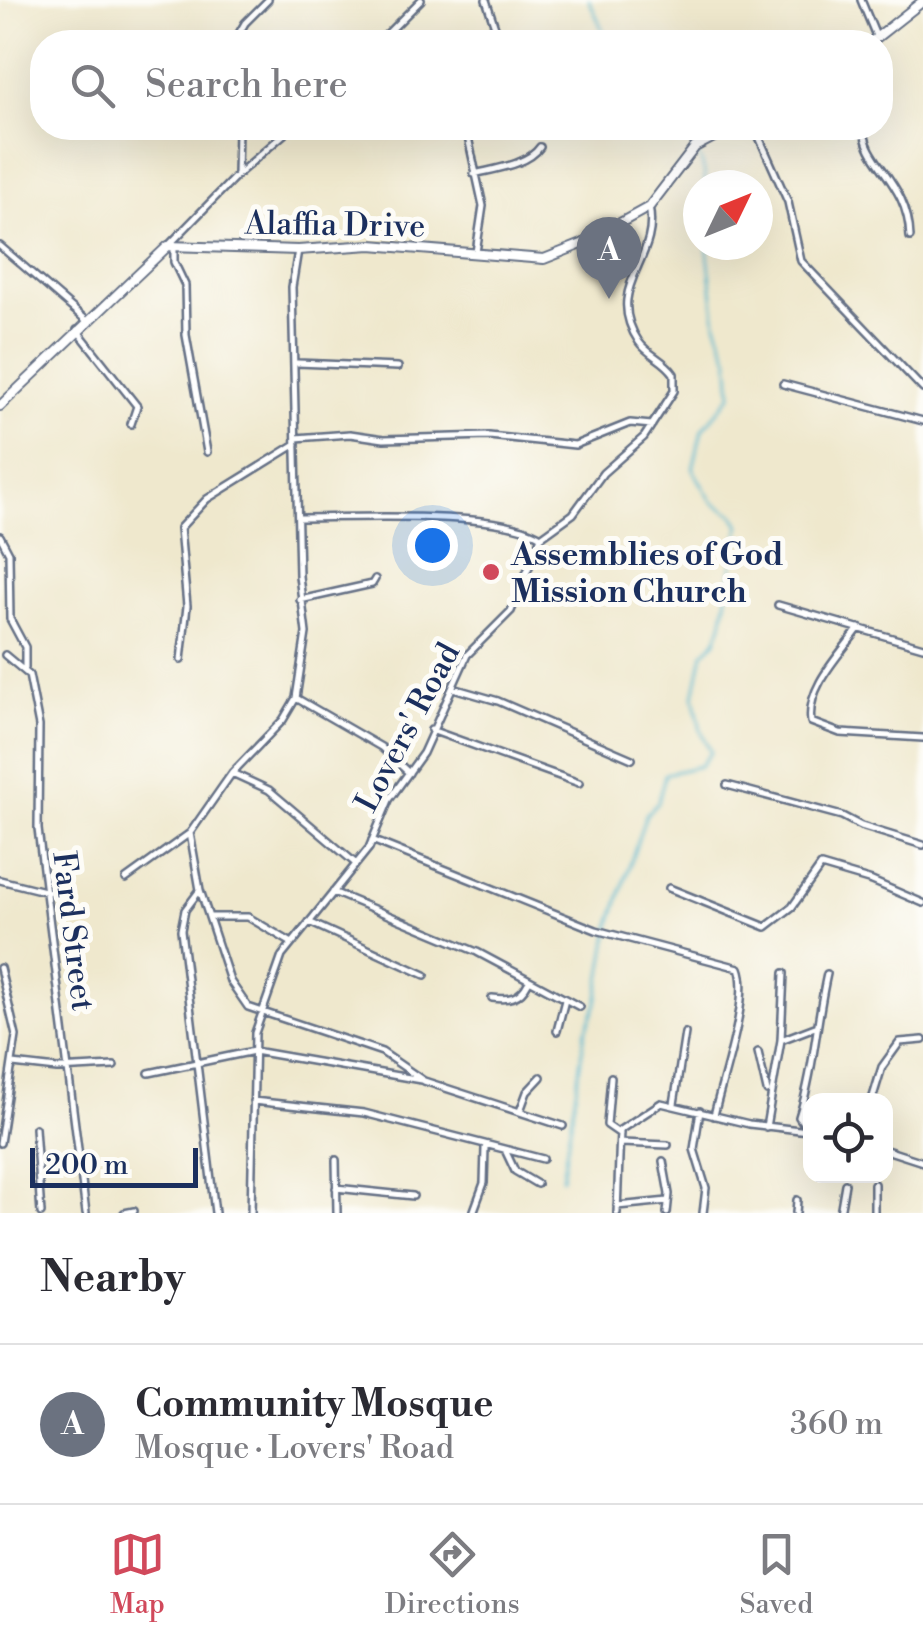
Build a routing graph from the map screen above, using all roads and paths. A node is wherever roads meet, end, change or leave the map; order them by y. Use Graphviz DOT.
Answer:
graph roads {
  1 [pos="268,0"];
  2 [pos="422,0"];
  3 [pos="486,0"];
  4 [pos="861,0"];
  5 [pos="923,1"];
  6 [pos="240,30"];
  7 [pos="392,30"];
  8 [pos="496,30"];
  9 [pos="871,30"];
  10 [pos="886,30"];
  11 [pos="238,140"];
  12 [pos="278,140"];
  13 [pos="468,140"];
  14 [pos="711,140"];
  15 [pos="760,140"];
  16 [pos="865,140"];
  17 [pos="540,148"];
  18 [pos="474,174"];
  19 [pos="237,175"];
  20 [pos="649,207"];
  21 [pos="910,237"];
  22 [pos="0,246"];
  23 [pos="171,246"];
  24 [pos="298,250"];
  25 [pos="476,252"];
  26 [pos="86,320"];
  27 [pos="77,330"];
  28 [pos="295,363"];
  29 [pos="398,367"];
  30 [pos="783,384"];
  31 [pos="923,388"];
  32 [pos="0,406"];
  33 [pos="923,421"];
  34 [pos="131,424"];
  35 [pos="652,425"];
  36 [pos="296,441"];
  37 [pos="207,452"];
  38 [pos="298,518"];
  39 [pos="0,536"];
  40 [pos="541,538"];
  41 [pos="375,579"];
  42 [pos="300,600"];
  43 [pos="778,605"];
  44 [pos="859,628"];
  45 [pos="923,647"];
  46 [pos="6,654"];
  47 [pos="181,660"];
  48 [pos="24,668"];
  49 [pos="453,688"];
  50 [pos="296,698"];
  51 [pos="431,730"];
  52 [pos="923,738"];
  53 [pos="632,759"];
  54 [pos="232,773"];
  55 [pos="410,773"];
  56 [pos="578,783"];
  57 [pos="727,784"];
  58 [pos="190,833"];
  59 [pos="372,840"];
  60 [pos="923,845"];
  61 [pos="356,863"];
  62 [pos="0,880"];
  63 [pos="126,880"];
  64 [pos="669,888"];
  65 [pos="200,890"];
  66 [pos="48,892"];
  67 [pos="333,892"];
  68 [pos="923,903"];
  69 [pos="209,917"];
  70 [pos="310,922"];
  71 [pos="292,943"];
  72 [pos="0,968"];
  73 [pos="784,973"];
  74 [pos="827,974"];
  75 [pos="425,975"];
  76 [pos="528,983"];
  77 [pos="492,998"];
  78 [pos="565,1000"];
  79 [pos="580,1007"];
  80 [pos="260,1014"];
  81 [pos="815,1027"];
  82 [pos="557,1030"];
  83 [pos="685,1033"];
  84 [pos="781,1040"];
  85 [pos="923,1040"];
  86 [pos="254,1052"];
  87 [pos="758,1052"];
  88 [pos="196,1062"];
  89 [pos="13,1064"];
  90 [pos="114,1066"];
  91 [pos="68,1069"];
  92 [pos="149,1073"];
  93 [pos="540,1077"];
  94 [pos="611,1077"];
  95 [pos="424,1081"];
  96 [pos="806,1093"];
  97 [pos="874,1093"];
  98 [pos="768,1094"];
  99 [pos="253,1101"];
  100 [pos="674,1104"];
  101 [pos="520,1111"];
  102 [pos="700,1112"];
  103 [pos="714,1116"];
  104 [pos="563,1126"];
  105 [pos="766,1127"];
  106 [pos="34,1128"];
  107 [pos="803,1130"];
  108 [pos="620,1134"];
  109 [pos="0,1143"];
  110 [pos="620,1143"];
  111 [pos="668,1145"];
  112 [pos="485,1148"];
  113 [pos="506,1152"];
  114 [pos="893,1152"];
  115 [pos="542,1159"];
  116 [pos="336,1160"];
  117 [pos="663,1161"];
  118 [pos="923,1162"];
  119 [pos="537,1184"];
  120 [pos="845,1184"];
  121 [pos="874,1184"];
  122 [pos="336,1188"];
  123 [pos="413,1196"];
  124 [pos="797,1200"];
  125 [pos="668,1202"];
  126 [pos="617,1209"];
  127 [pos="134,1211"];
  128 [pos="41,1213"];
  129 [pos="86,1213"];
  130 [pos="124,1213"];
  131 [pos="214,1213"];
  132 [pos="251,1213"];
  133 [pos="337,1213"];
  134 [pos="473,1213"];
  135 [pos="666,1213"];
  136 [pos="703,1213"];
  137 [pos="796,1213"];
  138 [pos="840,1213"];
  139 [pos="874,1213"];
  1 -- 6 [label="street"];
  2 -- 7 [label="street"];
  3 -- 8 [label="street"];
  4 -- 9 [label="street"];
  5 -- 10 [label="street"];
  11 -- 19 [label="street"];
  12 -- 19 [label="street"];
  13 -- 18 [label="street"];
  14 -- 20 [label="street, Alaffia Drive"];
  15 -- 31 [label="street"];
  16 -- 21 [label="street"];
  17 -- 18 [label="street"];
  18 -- 25 [label="street"];
  19 -- 23 [label="street"];
  20 -- 25 [label="street, Alaffia Drive"];
  20 -- 35 [label="street, Lovers' Road"];
  22 -- 26 [label="street"];
  23 -- 24 [label="street, Alaffia Drive"];
  23 -- 26 [label="street"];
  23 -- 37 [label="street"];
  24 -- 25 [label="street, Alaffia Drive"];
  24 -- 28 [label="street"];
  26 -- 27 [label="street"];
  27 -- 32 [label="street"];
  27 -- 34 [label="street"];
  28 -- 29 [label="street"];
  28 -- 36 [label="street"];
  30 -- 33 [label="street"];
  35 -- 36 [label="street"];
  35 -- 40 [label="street, Lovers' Road"];
  36 -- 38 [label="street"];
  36 -- 47 [label="street"];
  38 -- 40 [label="street"];
  38 -- 42 [label="street"];
  39 -- 48 [label="street, Fard Street"];
  40 -- 49 [label="street, Lovers' Road"];
  41 -- 42 [label="street"];
  42 -- 50 [label="street"];
  43 -- 44 [label="street"];
  44 -- 45 [label="street"];
  44 -- 52 [label="street"];
  46 -- 48 [label="street"];
  48 -- 66 [label="street, Fard Street"];
  49 -- 51 [label="street, Lovers' Road"];
  49 -- 53 [label="street"];
  50 -- 54 [label="street"];
  50 -- 55 [label="street"];
  51 -- 55 [label="street, Lovers' Road"];
  51 -- 56 [label="street"];
  54 -- 58 [label="street"];
  54 -- 61 [label="street"];
  55 -- 59 [label="street, Lovers' Road"];
  57 -- 60 [label="street"];
  58 -- 63 [label="street"];
  58 -- 65 [label="street"];
  59 -- 61 [label="street, Lovers' Road"];
  59 -- 103 [label="street"];
  61 -- 67 [label="street, Lovers' Road"];
  62 -- 66 [label="street"];
  64 -- 68 [label="street"];
  65 -- 69 [label="street"];
  65 -- 88 [label="street"];
  66 -- 91 [label="street, Fard Street"];
  67 -- 70 [label="street, Lovers' Road"];
  67 -- 76 [label="street"];
  69 -- 71 [label="street"];
  69 -- 80 [label="street"];
  70 -- 71 [label="street, Lovers' Road"];
  70 -- 75 [label="street"];
  71 -- 80 [label="street, Lovers' Road"];
  72 -- 89 [label="street"];
  73 -- 84 [label="street"];
  74 -- 81 [label="street"];
  76 -- 77 [label="street"];
  76 -- 78 [label="street"];
  78 -- 79 [label="street"];
  78 -- 82 [label="street"];
  80 -- 86 [label="street, Lovers' Road"];
  80 -- 95 [label="street"];
  81 -- 84 [label="street"];
  81 -- 96 [label="street"];
  83 -- 100 [label="street"];
  84 -- 98 [label="street"];
  85 -- 97 [label="street"];
  86 -- 88 [label="street"];
  86 -- 95 [label="street"];
  86 -- 99 [label="street, Lovers' Road"];
  87 -- 98 [label="street"];
  88 -- 92 [label="street"];
  88 -- 131 [label="street"];
  89 -- 91 [label="street"];
  89 -- 109 [label="street"];
  90 -- 91 [label="street"];
  91 -- 129 [label="street, Fard Street"];
  93 -- 101 [label="street"];
  94 -- 108 [label="street"];
  95 -- 101 [label="street"];
  98 -- 105 [label="street"];
  99 -- 112 [label="street"];
  99 -- 132 [label="street, Lovers' Road"];
  100 -- 102 [label="street"];
  100 -- 108 [label="street"];
  101 -- 104 [label="street"];
  102 -- 103 [label="street"];
  102 -- 136 [label="street"];
  103 -- 105 [label="street"];
  105 -- 107 [label="street"];
  106 -- 128 [label="street"];
  108 -- 110 [label="street"];
  110 -- 111 [label="street"];
  110 -- 126 [label="street"];
  112 -- 113 [label="street"];
  112 -- 134 [label="street"];
  113 -- 115 [label="street"];
  113 -- 119 [label="street"];
  114 -- 118 [label="street"];
  116 -- 122 [label="street"];
  117 -- 125 [label="street"];
  120 -- 138 [label="street"];
  121 -- 139 [label="street"];
  122 -- 123 [label="street"];
  122 -- 133 [label="street"];
  124 -- 137 [label="street"];
  125 -- 126 [label="street"];
  125 -- 135 [label="street"];
  127 -- 130 [label="street"];
}
